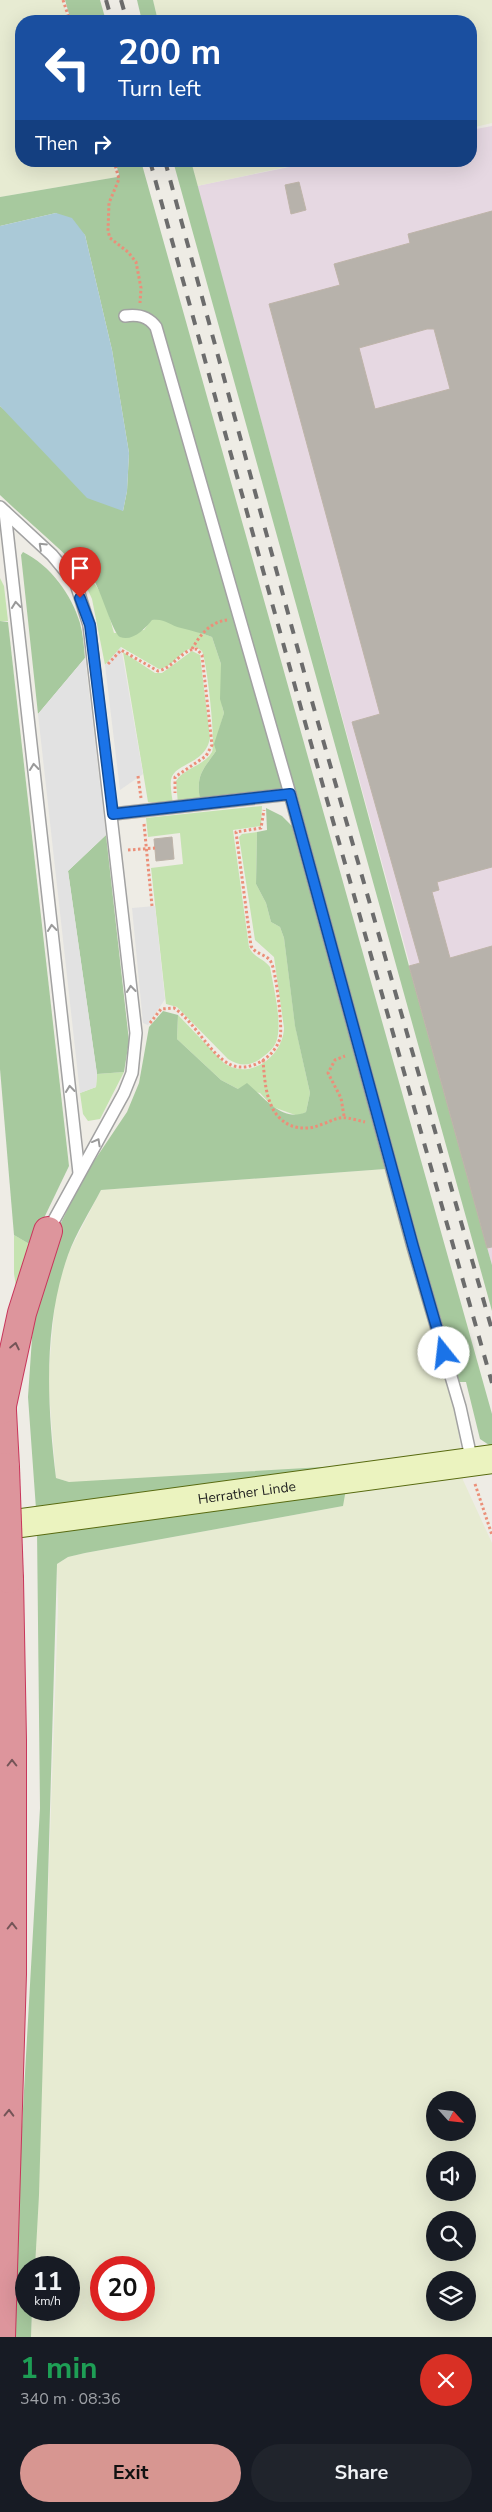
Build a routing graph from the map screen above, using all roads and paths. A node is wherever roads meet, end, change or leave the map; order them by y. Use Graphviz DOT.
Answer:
graph roads {
  1 [pos="63,0"];
  2 [pos="68,15"];
  3 [pos="116,167"];
  4 [pos="140,315"];
  5 [pos="125,316"];
  6 [pos="3,510"];
  7 [pos="240,620"];
  8 [pos="192,649"];
  9 [pos="95,674"];
  10 [pos="138,776"];
  11 [pos="290,794"];
  12 [pos="264,797"];
  13 [pos="176,806"];
  14 [pos="143,812"];
  15 [pos="113,814"];
  16 [pos="155,848"];
  17 [pos="148,850"];
  18 [pos="117,853"];
  19 [pos="152,906"];
  20 [pos="136,1033"];
  21 [pos="360,1052"];
  22 [pos="263,1060"];
  23 [pos="344,1116"];
  24 [pos="380,1125"];
  25 [pos="80,1173"];
  26 [pos="48,1231"];
  27 [pos="0,1371"];
  28 [pos="1,1410"];
  29 [pos="482,1461"];
  30 [pos="0,1526"];
  31 [pos="492,1535"];
  32 [pos="1,2337"];
  1 -- 2 [label="path"];
  3 -- 4 [label="path"];
  4 -- 5 [label="lane"];
  4 -- 7 [label="lane"];
  9 -- 6 [label="lane, one-way"];
  25 -- 6 [label="lane, one-way"];
  7 -- 8 [label="path"];
  7 -- 11 [label="lane"];
  8 -- 9 [label="path"];
  8 -- 13 [label="path"];
  9 -- 15 [label="lane"];
  10 -- 14 [label="path"];
  11 -- 12 [label="lane"];
  11 -- 21 [label="lane"];
  12 -- 13 [label="lane"];
  12 -- 22 [label="path"];
  13 -- 14 [label="lane"];
  14 -- 15 [label="lane"];
  14 -- 17 [label="path"];
  15 -- 18 [label="lane"];
  16 -- 17 [label="path"];
  17 -- 18 [label="path"];
  17 -- 19 [label="path"];
  20 -- 18 [label="lane, one-way"];
  20 -- 22 [label="path"];
  25 -- 20 [label="lane, one-way"];
  21 -- 23 [label="path"];
  21 -- 24 [label="lane"];
  22 -- 23 [label="path"];
  23 -- 24 [label="path"];
  24 -- 29 [label="lane"];
  25 -- 26 [label="lane"];
  28 -- 26 [label="highway, one-way"];
  27 -- 28 [label="highway"];
  32 -- 28 [label="highway, one-way, bridge"];
  29 -- 30 [label="street, Herrather Linde"];
  29 -- 31 [label="path"];
}
